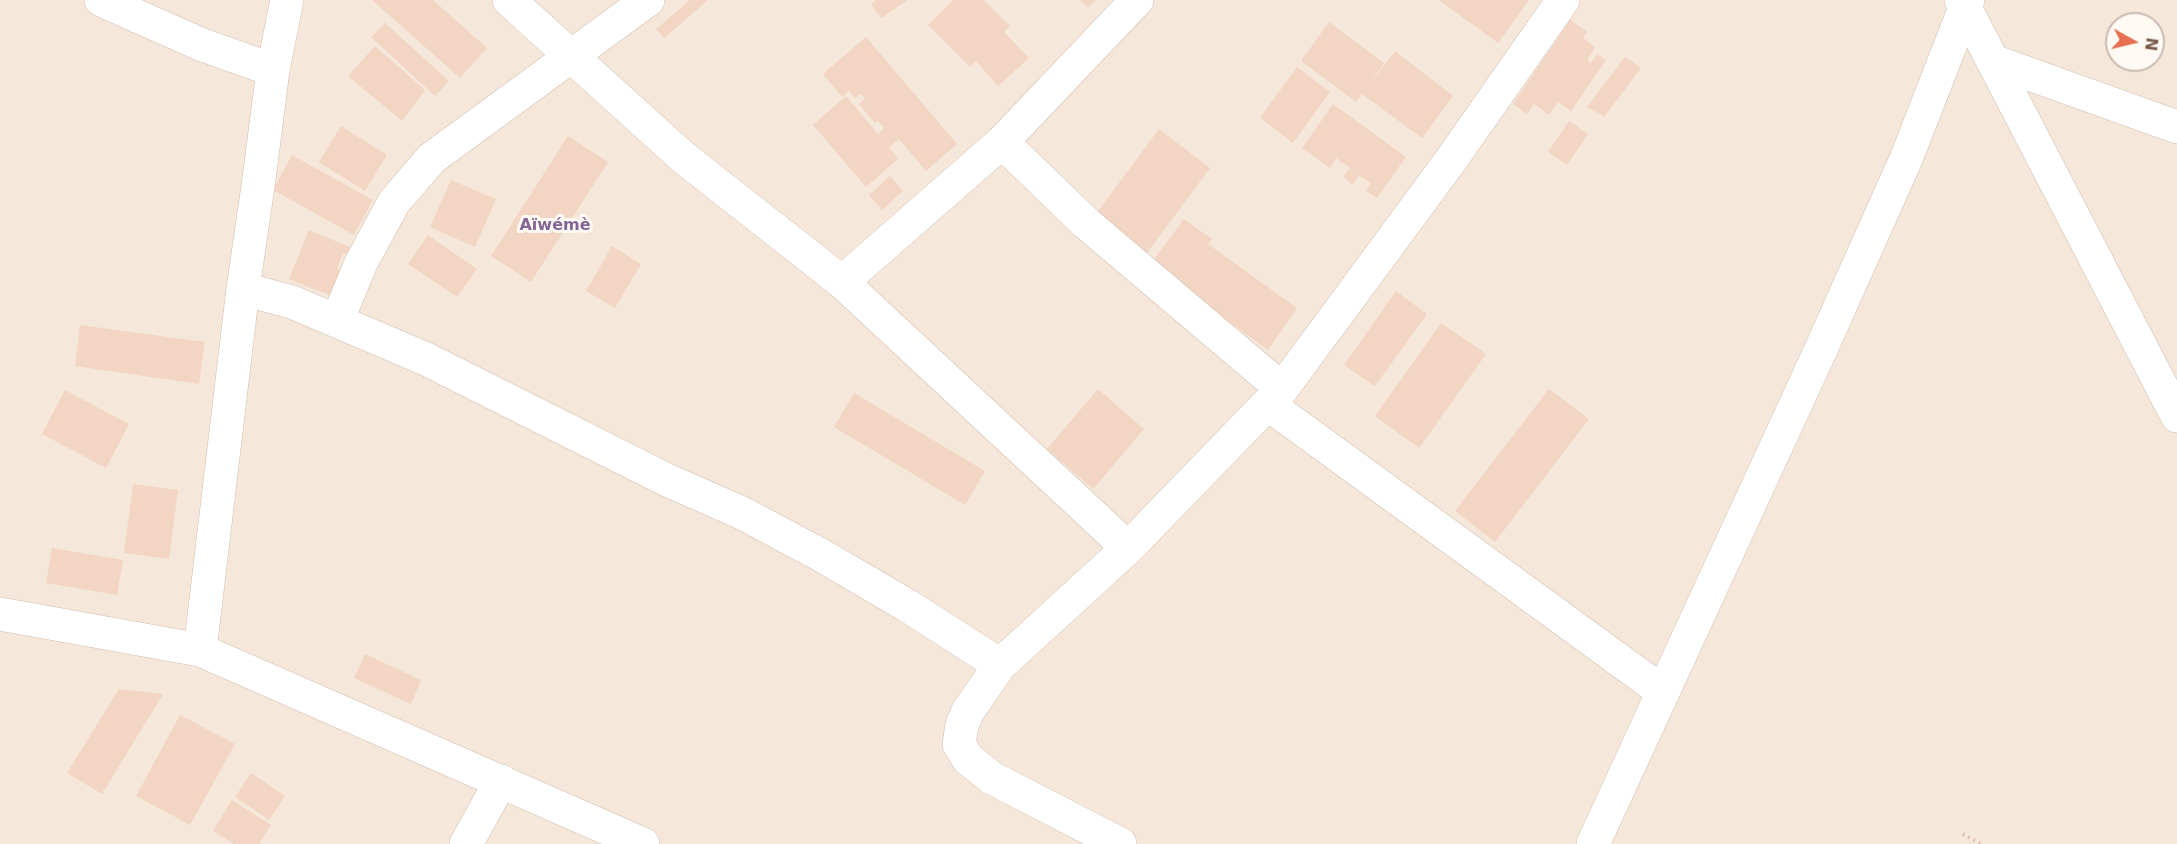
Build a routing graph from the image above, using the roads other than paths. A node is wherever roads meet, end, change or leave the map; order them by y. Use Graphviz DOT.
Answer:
graph roads {
  1 [pos="101,0"];
  2 [pos="287,0"];
  3 [pos="509,0"];
  4 [pos="648,0"];
  5 [pos="1137,0"];
  6 [pos="1563,0"];
  7 [pos="1965,3"];
  8 [pos="569,56"];
  9 [pos="1993,61"];
  10 [pos="273,70"];
  11 [pos="2177,127"];
  12 [pos="1002,142"];
  13 [pos="842,282"];
  14 [pos="243,289"];
  15 [pos="338,321"];
  16 [pos="1276,397"];
  17 [pos="2177,416"];
  18 [pos="1128,548"];
  19 [pos="0,614"];
  20 [pos="200,650"];
  21 [pos="999,664"];
  22 [pos="1663,692"];
  23 [pos="501,781"];
  24 [pos="465,844"];
  25 [pos="643,844"];
  26 [pos="1120,844"];
  27 [pos="1593,844"];
  1 -- 10 [label="street"];
  2 -- 10 [label="street"];
  3 -- 8 [label="street"];
  4 -- 8 [label="street"];
  5 -- 12 [label="street"];
  6 -- 16 [label="street"];
  7 -- 9 [label="street"];
  7 -- 22 [label="street"];
  8 -- 13 [label="street"];
  8 -- 15 [label="street"];
  9 -- 11 [label="street"];
  9 -- 17 [label="street"];
  10 -- 14 [label="street"];
  12 -- 13 [label="street"];
  12 -- 16 [label="street"];
  13 -- 18 [label="street"];
  14 -- 15 [label="street"];
  14 -- 20 [label="street"];
  15 -- 21 [label="street"];
  16 -- 18 [label="street"];
  16 -- 22 [label="street"];
  18 -- 21 [label="street"];
  19 -- 20 [label="street"];
  20 -- 23 [label="street"];
  21 -- 26 [label="street"];
  22 -- 27 [label="street"];
  23 -- 24 [label="street"];
  23 -- 25 [label="street"];
}
